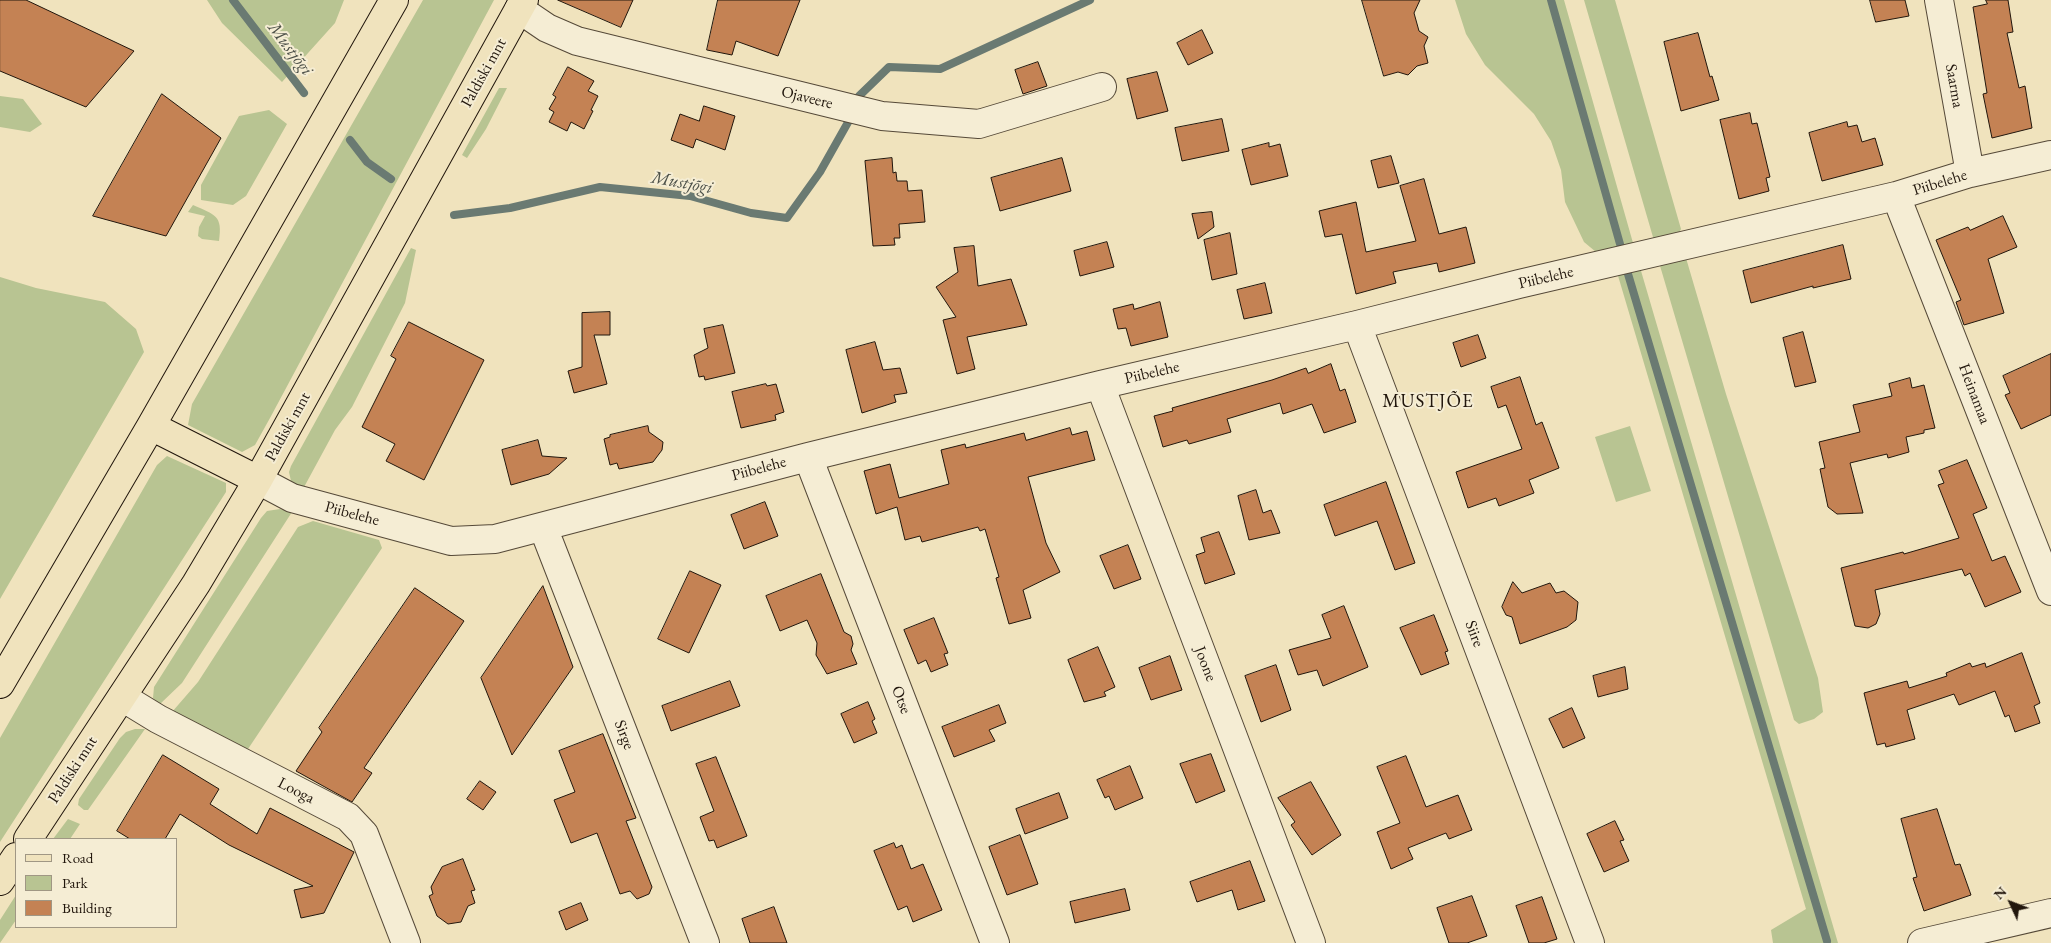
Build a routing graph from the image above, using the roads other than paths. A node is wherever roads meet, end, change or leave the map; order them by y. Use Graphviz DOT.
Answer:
graph roads {
  1 [pos="394,0"];
  2 [pos="1939,0"];
  3 [pos="522,5"];
  4 [pos="1102,86"];
  5 [pos="2051,155"];
  6 [pos="1970,173"];
  7 [pos="1896,196"];
  8 [pos="1358,325"];
  9 [pos="1100,385"];
  10 [pos="151,426"];
  11 [pos="808,456"];
  12 [pos="258,480"];
  13 [pos="543,527"];
  14 [pos="2051,592"];
  15 [pos="0,684"];
  16 [pos="122,697"];
  17 [pos="29,838"];
  18 [pos="15,858"];
  19 [pos="0,881"];
  20 [pos="2051,912"];
  21 [pos="406,943"];
  22 [pos="705,943"];
  23 [pos="995,943"];
  24 [pos="1310,943"];
  25 [pos="1590,943"];
  26 [pos="1922,943"];
  1 -- 10 [label="main road"];
  2 -- 6 [label="street, Saarma"];
  3 -- 4 [label="street, Ojaveere"];
  3 -- 12 [label="main road, Paldiski mnt"];
  5 -- 6 [label="street, Piibelehe"];
  6 -- 7 [label="street, Piibelehe"];
  7 -- 8 [label="street, Piibelehe"];
  7 -- 14 [label="street, Heinamaa"];
  8 -- 9 [label="street, Piibelehe"];
  8 -- 25 [label="street, Siire"];
  9 -- 11 [label="street, Piibelehe"];
  9 -- 24 [label="street, Joone"];
  10 -- 12 [label="main road"];
  10 -- 15 [label="main road"];
  11 -- 13 [label="street, Piibelehe"];
  11 -- 23 [label="street, Otse"];
  12 -- 13 [label="street, Piibelehe"];
  12 -- 16 [label="main road, Paldiski mnt"];
  13 -- 22 [label="street, Sirge"];
  16 -- 17 [label="main road, Paldiski mnt"];
  16 -- 21 [label="street, Looga"];
  18 -- 19 [label="main road"];
  20 -- 26 [label="street"];
}
